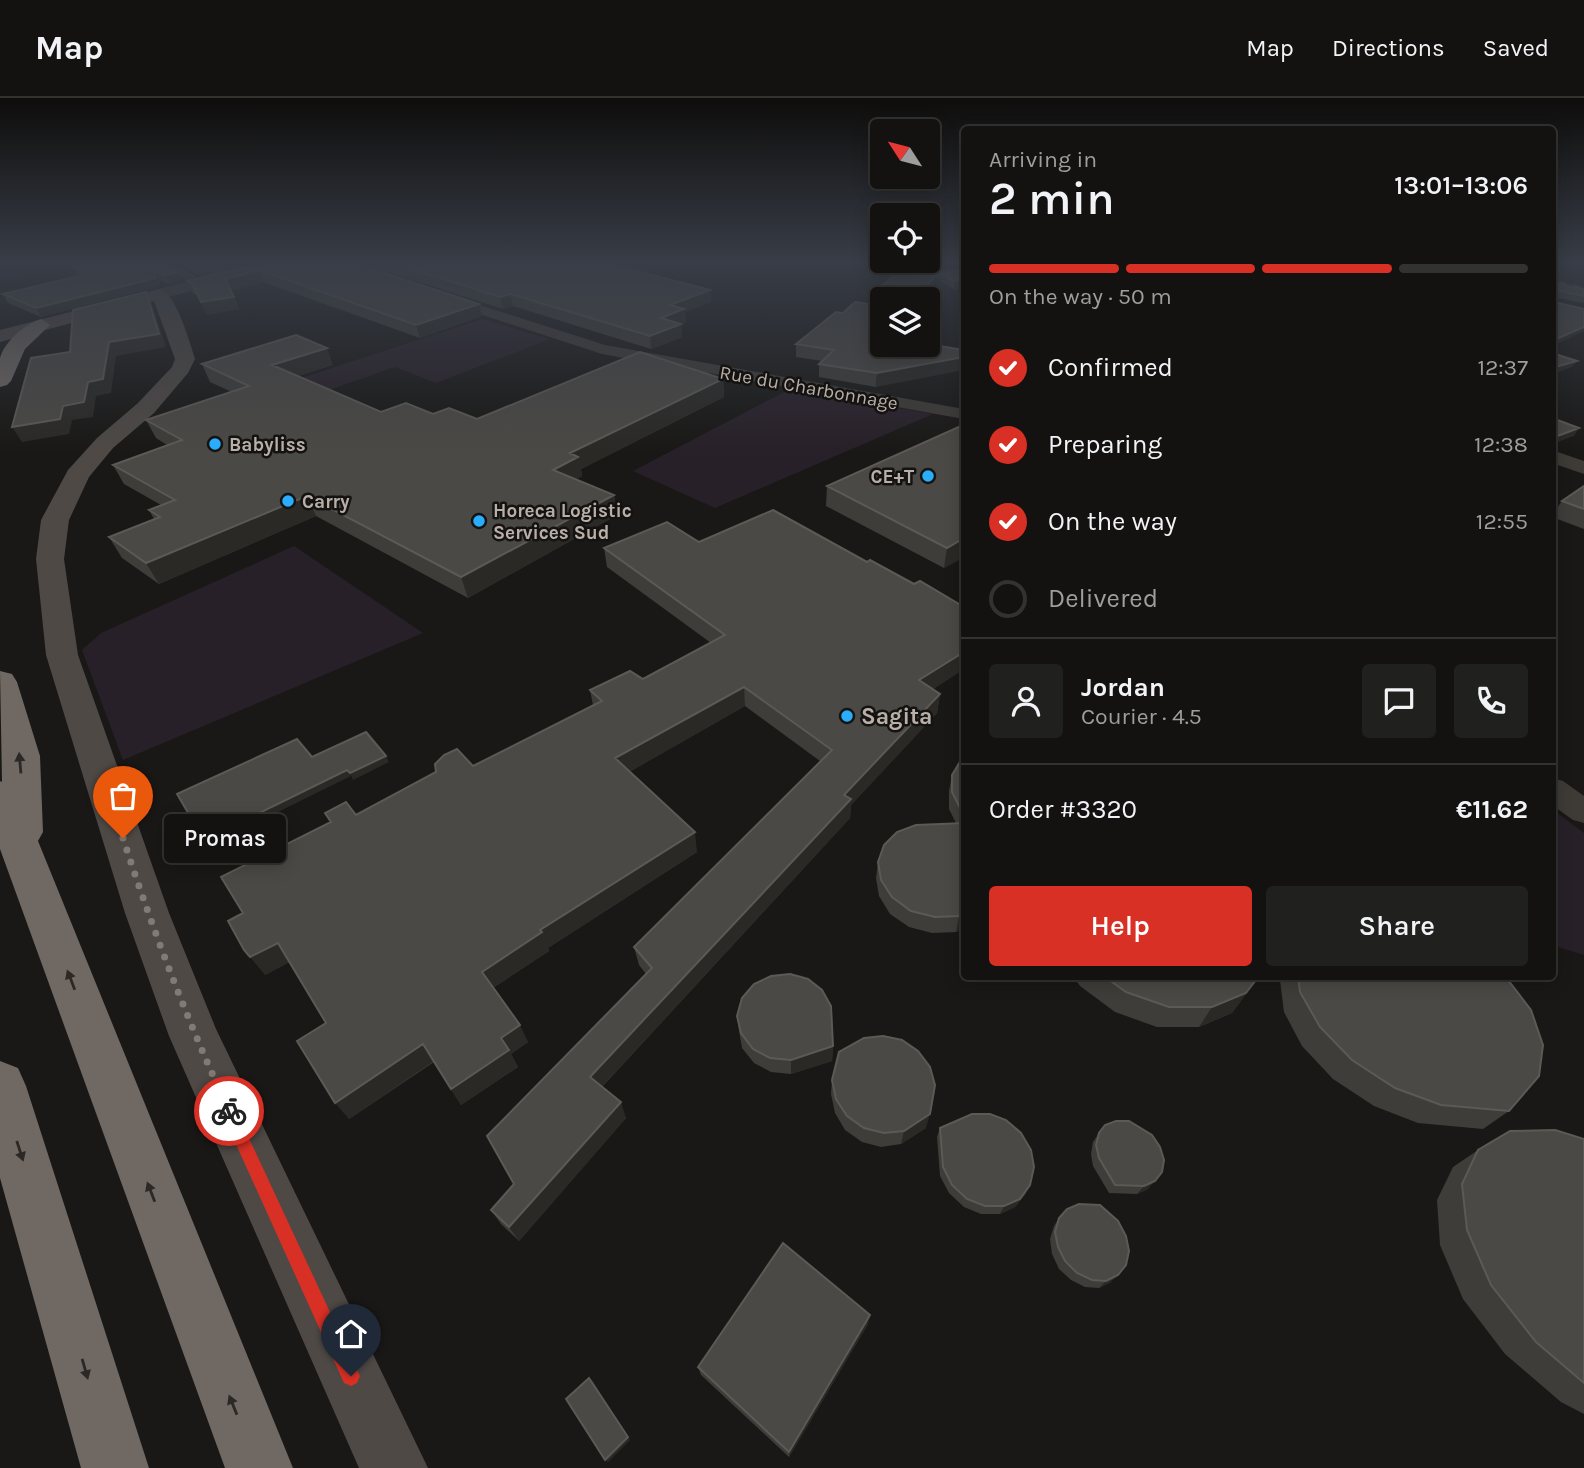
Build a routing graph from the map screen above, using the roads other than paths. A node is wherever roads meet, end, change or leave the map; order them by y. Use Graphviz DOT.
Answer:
graph roads {
  1 [pos="39,325"];
  2 [pos="174,325"];
  3 [pos="529,325"];
  4 [pos="4,339"];
  5 [pos="0,381"];
  6 [pos="961,413"];
  7 [pos="1556,458"];
  8 [pos="1584,468"];
  9 [pos="0,682"];
  10 [pos="1556,792"];
  11 [pos="0,795"];
  12 [pos="1584,812"];
  13 [pos="23,855"];
  14 [pos="0,1086"];
  15 [pos="115,1468"];
  16 [pos="259,1468"];
  17 [pos="394,1468"];
  1 -- 4 [label="highway"];
  2 -- 17 [label="main road"];
  3 -- 6 [label="street, Rue du Charbonnage"];
  4 -- 5 [label="highway"];
  7 -- 8 [label="street"];
  13 -- 9 [label="highway, one-way"];
  10 -- 12 [label="street"];
  11 -- 13 [label="highway"];
  16 -- 13 [label="highway, one-way"];
  14 -- 15 [label="highway, one-way"];
}
